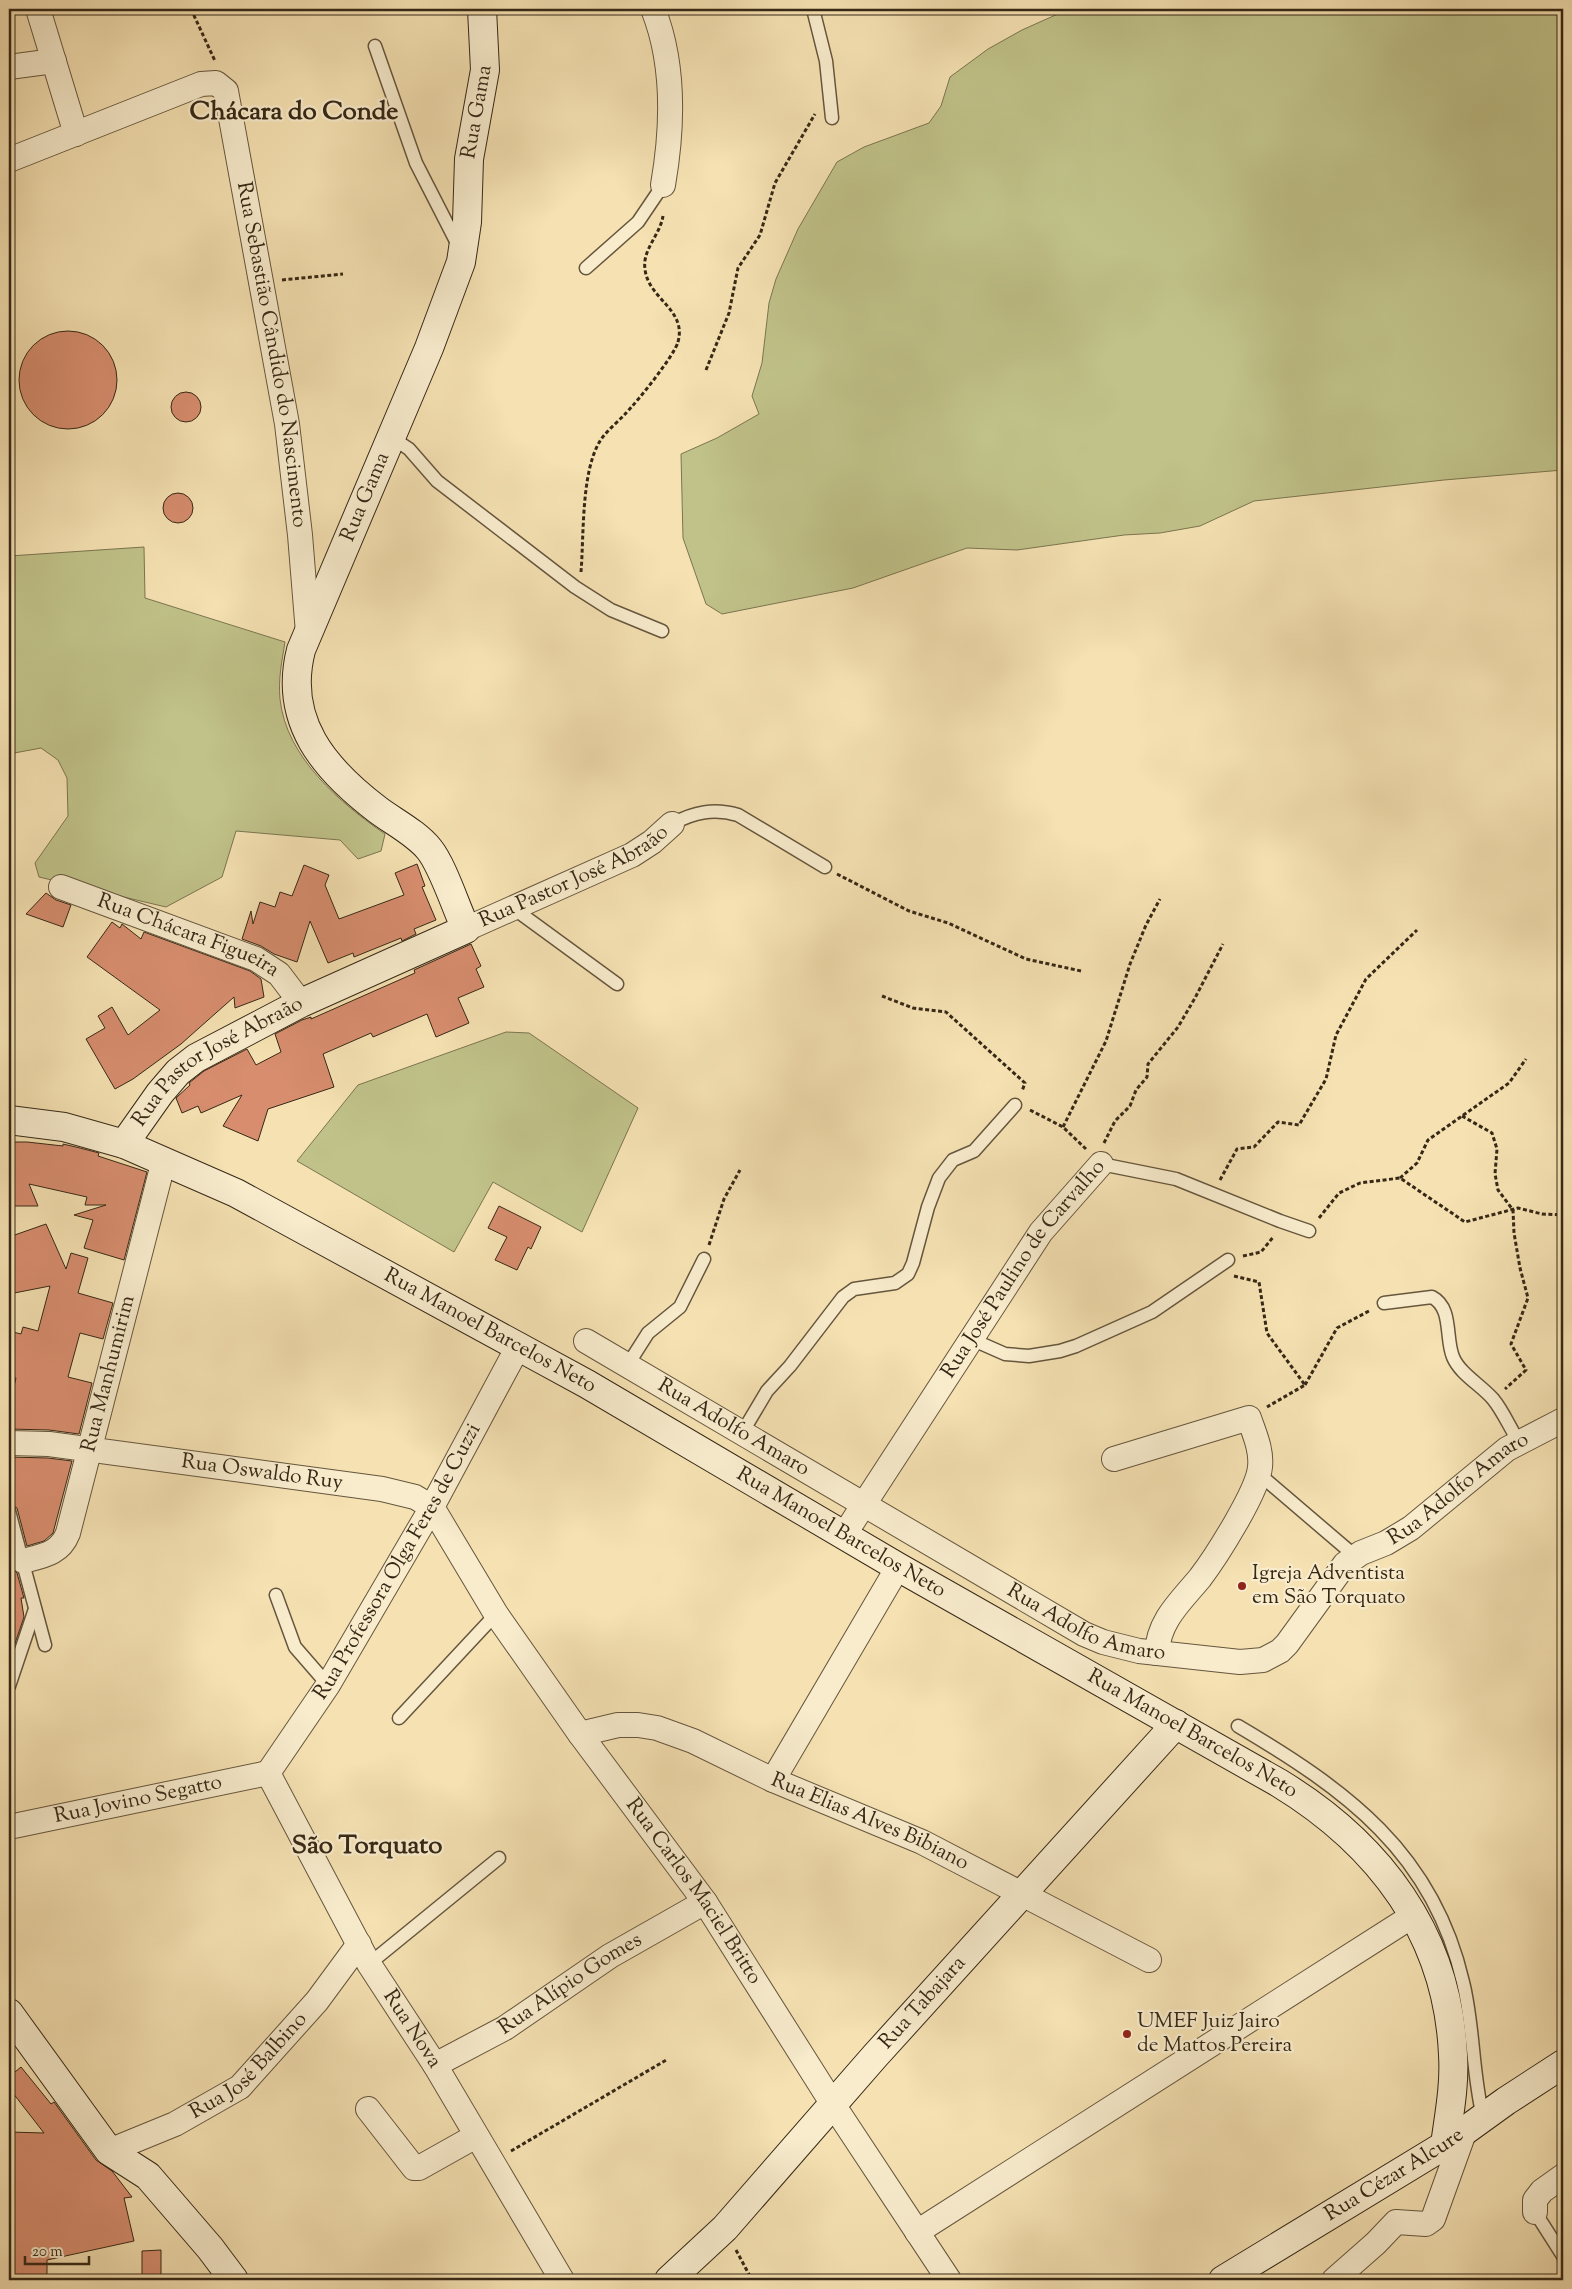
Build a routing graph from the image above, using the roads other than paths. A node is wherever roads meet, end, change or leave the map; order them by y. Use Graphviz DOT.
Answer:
graph roads {
  1 [pos="38,9"];
  2 [pos="482,9"];
  3 [pos="653,9"];
  4 [pos="812,9"];
  5 [pos="376,46"];
  6 [pos="54,62"];
  7 [pos="9,67"];
  8 [pos="832,118"];
  9 [pos="76,134"];
  10 [pos="9,160"];
  11 [pos="663,184"];
  12 [pos="463,253"];
  13 [pos="586,268"];
  14 [pos="391,437"];
  15 [pos="662,631"];
  16 [pos="308,632"];
  17 [pos="672,824"];
  18 [pos="825,868"];
  19 [pos="61,887"];
  20 [pos="513,908"];
  21 [pos="466,929"];
  22 [pos="617,984"];
  23 [pos="301,1003"];
  24 [pos="1015,1105"];
  25 [pos="9,1120"];
  26 [pos="124,1144"];
  27 [pos="164,1160"];
  28 [pos="1098,1162"];
  29 [pos="1309,1231"];
  30 [pos="704,1259"];
  31 [pos="1228,1260"];
  32 [pos="1384,1303"];
  33 [pos="971,1339"];
  34 [pos="586,1342"];
  35 [pos="518,1346"];
  36 [pos="627,1366"];
  37 [pos="1563,1420"];
  38 [pos="742,1433"];
  39 [pos="1519,1442"];
  40 [pos="9,1443"];
  41 [pos="89,1450"];
  42 [pos="1114,1459"];
  43 [pos="1259,1474"];
  44 [pos="448,1477"];
  45 [pos="394,1492"];
  46 [pos="864,1504"];
  47 [pos="432,1507"];
  48 [pos="9,1511"];
  49 [pos="844,1535"];
  50 [pos="1355,1556"];
  51 [pos="23,1561"];
  52 [pos="898,1567"];
  53 [pos="276,1595"];
  54 [pos="35,1609"];
  55 [pos="496,1614"];
  56 [pos="45,1645"];
  57 [pos="1157,1653"];
  58 [pos="328,1685"];
  59 [pos="9,1686"];
  60 [pos="399,1718"];
  61 [pos="1176,1724"];
  62 [pos="1238,1726"];
  63 [pos="580,1734"];
  64 [pos="268,1773"];
  65 [pos="773,1780"];
  66 [pos="9,1828"];
  67 [pos="499,1858"];
  68 [pos="1022,1893"];
  69 [pos="705,1902"];
  70 [pos="1414,1915"];
  71 [pos="364,1954"];
  72 [pos="1149,1960"];
  73 [pos="9,2013"];
  74 [pos="1563,2064"];
  75 [pos="435,2065"];
  76 [pos="834,2106"];
  77 [pos="368,2109"];
  78 [pos="1464,2131"];
  79 [pos="476,2136"];
  80 [pos="109,2151"];
  81 [pos="1563,2176"];
  82 [pos="1535,2212"];
  83 [pos="917,2232"];
  84 [pos="1563,2256"];
  85 [pos="234,2280"];
  86 [pos="562,2280"];
  87 [pos="669,2280"];
  88 [pos="950,2280"];
  89 [pos="1223,2280"];
  90 [pos="1334,2280"];
  1 -- 6 [label="street"];
  2 -- 12 [label="street, Rua Gama"];
  3 -- 11 [label="street"];
  4 -- 8 [label="lane"];
  5 -- 12 [label="lane"];
  6 -- 7 [label="street"];
  6 -- 9 [label="street"];
  9 -- 10 [label="street"];
  9 -- 16 [label="street, Rua Sebastião Cândido do Nascimento"];
  11 -- 13 [label="lane"];
  12 -- 14 [label="street, Rua Gama"];
  14 -- 15 [label="lane"];
  14 -- 16 [label="street, Rua Gama"];
  16 -- 21 [label="street, Rua Gama"];
  17 -- 18 [label="lane, Rua Pastor José Abraão"];
  17 -- 20 [label="street, Rua Pastor José Abraão"];
  19 -- 23 [label="street, Rua Chácara Figueira"];
  20 -- 21 [label="street, Rua Pastor José Abraão"];
  20 -- 22 [label="lane"];
  21 -- 23 [label="street, Rua Pastor José Abraão"];
  23 -- 26 [label="street, Rua Pastor José Abraão"];
  24 -- 38 [label="lane"];
  25 -- 26 [label="street, Rua Manoel Barcelos Neto"];
  26 -- 27 [label="street, Rua Manoel Barcelos Neto"];
  27 -- 35 [label="street, Rua Manoel Barcelos Neto"];
  27 -- 41 [label="street, Rua Manhumirim"];
  28 -- 29 [label="lane, Rua José Paulino de Carvalho"];
  28 -- 33 [label="street, Rua José Paulino de Carvalho"];
  30 -- 36 [label="lane"];
  31 -- 33 [label="lane"];
  32 -- 39 [label="lane"];
  33 -- 46 [label="street, Rua José Paulino de Carvalho"];
  34 -- 36 [label="street, Rua Adolfo Amaro"];
  35 -- 44 [label="street, Rua Professora Olga Feres de Cuzzi"];
  35 -- 49 [label="street, Rua Manoel Barcelos Neto"];
  36 -- 38 [label="street, Rua Adolfo Amaro"];
  37 -- 39 [label="street, Rua Adolfo Amaro"];
  38 -- 46 [label="street, Rua Adolfo Amaro"];
  39 -- 50 [label="street, Rua Adolfo Amaro"];
  40 -- 41 [label="street, Rua Oswaldo Ruy"];
  41 -- 45 [label="street, Rua Oswaldo Ruy"];
  41 -- 51 [label="street, Rua Manhumirim"];
  42 -- 43 [label="street"];
  43 -- 50 [label="lane"];
  43 -- 57 [label="street"];
  44 -- 45 [label="street"];
  44 -- 47 [label="street, Rua Professora Olga Feres de Cuzzi"];
  45 -- 47 [label="street, Rua Oswaldo Ruy"];
  46 -- 49 [label="street, Rua José Paulino de Carvalho"];
  46 -- 57 [label="street, Rua Adolfo Amaro"];
  47 -- 55 [label="street, Rua Carlos Maciel Britto"];
  47 -- 58 [label="street, Rua Professora Olga Feres de Cuzzi"];
  48 -- 51 [label="lane"];
  49 -- 52 [label="street, Rua Manoel Barcelos Neto"];
  50 -- 57 [label="street, Rua Adolfo Amaro"];
  51 -- 54 [label="lane"];
  52 -- 61 [label="street, Rua Manoel Barcelos Neto"];
  52 -- 65 [label="street"];
  53 -- 58 [label="lane"];
  54 -- 56 [label="lane"];
  54 -- 59 [label="lane"];
  55 -- 60 [label="lane"];
  55 -- 63 [label="street, Rua Carlos Maciel Britto"];
  58 -- 64 [label="street, Rua Professora Olga Feres de Cuzzi"];
  61 -- 68 [label="street, Rua Tabajara"];
  61 -- 70 [label="street, Rua Manoel Barcelos Neto"];
  62 -- 78 [label="lane, Rua Manoel Barcelos Neto"];
  63 -- 65 [label="street, Rua Elias Alves Bibiano"];
  63 -- 69 [label="street, Rua Carlos Maciel Britto"];
  64 -- 66 [label="street, Rua Jovino Segatto"];
  64 -- 71 [label="street, Rua Nova"];
  65 -- 68 [label="street, Rua Elias Alves Bibiano"];
  67 -- 71 [label="lane"];
  68 -- 72 [label="street, Rua Elias Alves Bibiano"];
  68 -- 76 [label="street, Rua Tabajara"];
  69 -- 75 [label="street, Rua Alípio Gomes"];
  69 -- 76 [label="street, Rua Carlos Maciel Britto"];
  70 -- 78 [label="street, Rua Manoel Barcelos Neto"];
  70 -- 83 [label="street"];
  71 -- 75 [label="street, Rua Nova"];
  71 -- 80 [label="street, Rua José Balbino"];
  73 -- 80 [label="street"];
  74 -- 78 [label="street, Rua Cézar Alcure"];
  75 -- 79 [label="street, Rua Nova"];
  76 -- 83 [label="street, Rua Carlos Maciel Britto"];
  76 -- 87 [label="street, Rua Tabajara"];
  77 -- 79 [label="street"];
  78 -- 89 [label="street, Rua Cézar Alcure"];
  78 -- 90 [label="street, Rua Manoel Barcelos Neto"];
  79 -- 86 [label="street, Rua Nova"];
  80 -- 85 [label="street"];
  81 -- 82 [label="street"];
  82 -- 84 [label="lane"];
  83 -- 88 [label="street, Rua Carlos Maciel Britto"];
}
